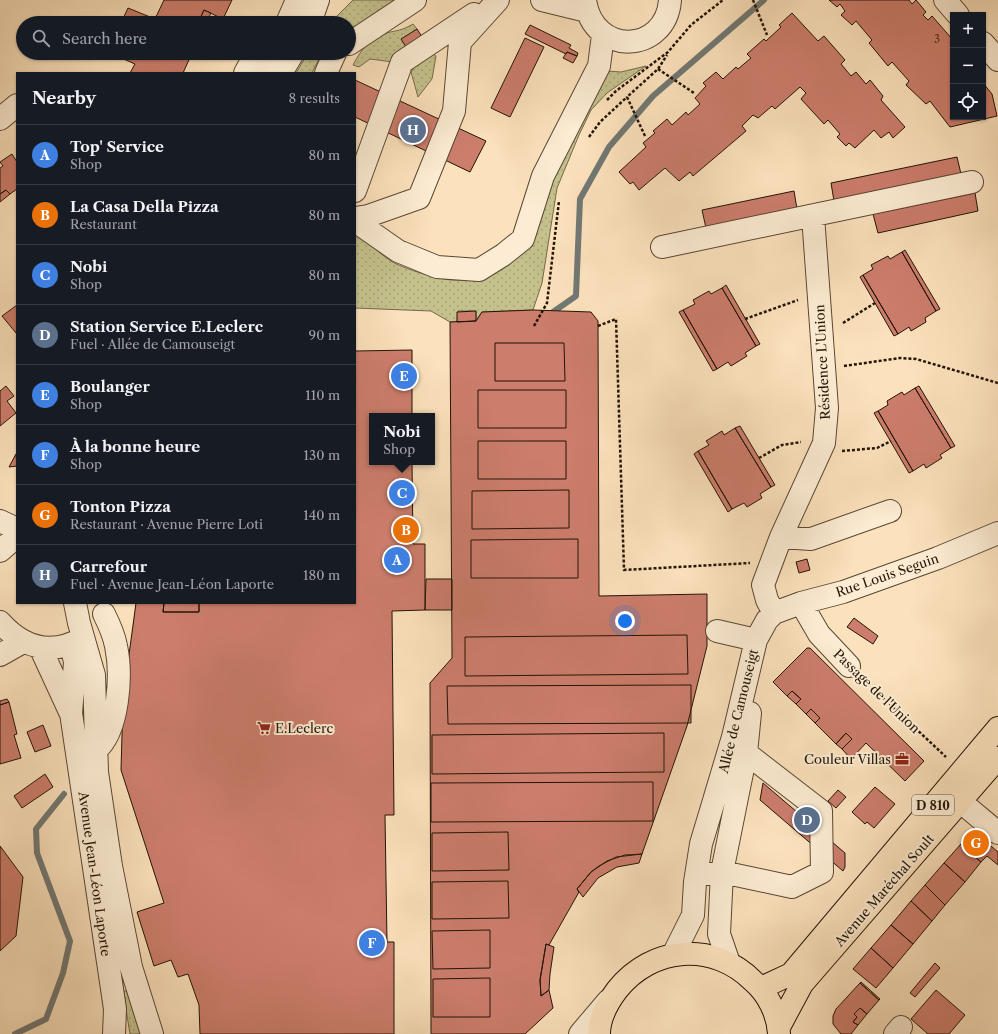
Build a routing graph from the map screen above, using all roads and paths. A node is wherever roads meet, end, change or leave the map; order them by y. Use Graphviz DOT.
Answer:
graph roads {
  1 [pos="281,0"];
  2 [pos="297,0"];
  3 [pos="318,0"];
  4 [pos="415,0"];
  5 [pos="495,0"];
  6 [pos="498,0"];
  7 [pos="542,0"];
  8 [pos="670,0"];
  9 [pos="723,0"];
  10 [pos="752,0"];
  11 [pos="945,0"];
  12 [pos="586,5"];
  13 [pos="955,12"];
  14 [pos="274,16"];
  15 [pos="290,16"];
  16 [pos="312,16"];
  17 [pos="603,35"];
  18 [pos="768,35"];
  19 [pos="356,39"];
  20 [pos="986,46"];
  21 [pos="668,52"];
  22 [pos="252,60"];
  23 [pos="270,60"];
  24 [pos="289,60"];
  25 [pos="332,60"];
  26 [pos="998,60"];
  27 [pos="658,69"];
  28 [pos="246,72"];
  29 [pos="264,72"];
  30 [pos="282,72"];
  31 [pos="326,72"];
  32 [pos="694,93"];
  33 [pos="627,97"];
  34 [pos="605,102"];
  35 [pos="16,106"];
  36 [pos="0,119"];
  37 [pos="645,136"];
  38 [pos="587,139"];
  39 [pos="972,182"];
  40 [pos="356,188"];
  41 [pos="559,198"];
  42 [pos="813,216"];
  43 [pos="356,218"];
  44 [pos="356,222"];
  45 [pos="662,247"];
  46 [pos="818,293"];
  47 [pos="875,303"];
  48 [pos="745,319"];
  49 [pos="534,326"];
  50 [pos="598,326"];
  51 [pos="822,336"];
  52 [pos="824,369"];
  53 [pos="998,383"];
  54 [pos="891,441"];
  55 [pos="822,447"];
  56 [pos="759,458"];
  57 [pos="890,511"];
  58 [pos="0,521"];
  59 [pos="16,529"];
  60 [pos="998,533"];
  61 [pos="781,537"];
  62 [pos="758,563"];
  63 [pos="801,603"];
  64 [pos="75,604"];
  65 [pos="107,608"];
  66 [pos="774,613"];
  67 [pos="0,622"];
  68 [pos="716,631"];
  69 [pos="756,640"];
  70 [pos="77,641"];
  71 [pos="32,645"];
  72 [pos="0,656"];
  73 [pos="850,666"];
  74 [pos="71,714"];
  75 [pos="998,728"];
  76 [pos="96,750"];
  77 [pos="746,753"];
  78 [pos="998,758"];
  79 [pos="961,771"];
  80 [pos="719,783"];
  81 [pos="961,802"];
  82 [pos="998,833"];
  83 [pos="722,872"];
  84 [pos="696,875"];
  85 [pos="673,955"];
  86 [pos="736,967"];
  87 [pos="761,988"];
  88 [pos="609,1000"];
  89 [pos="779,1031"];
  90 [pos="114,1034"];
  91 [pos="152,1034"];
  92 [pos="580,1034"];
  93 [pos="599,1034"];
  1 -- 14 [label="street"];
  2 -- 15 [label="street"];
  3 -- 16 [label="street"];
  4 -- 19 [label="street"];
  5 -- 40 [label="street"];
  6 -- 43 [label="street"];
  7 -- 12 [label="street"];
  8 -- 17 [label="street"];
  9 -- 21 [label="path"];
  10 -- 18 [label="path"];
  11 -- 13 [label="street"];
  12 -- 17 [label="street"];
  17 -- 44 [label="street"];
  20 -- 26 [label="street"];
  21 -- 27 [label="path"];
  21 -- 34 [label="path"];
  22 -- 28 [label="street"];
  23 -- 29 [label="street"];
  24 -- 30 [label="street"];
  25 -- 31 [label="street"];
  27 -- 32 [label="path"];
  27 -- 33 [label="path"];
  33 -- 37 [label="path"];
  33 -- 38 [label="path"];
  35 -- 36 [label="street"];
  39 -- 42 [label="street"];
  41 -- 49 [label="path"];
  42 -- 45 [label="street"];
  42 -- 46 [label="street, Résidence L'Union"];
  46 -- 48 [label="path"];
  46 -- 51 [label="street, Résidence L'Union"];
  47 -- 51 [label="path"];
  50 -- 62 [label="path"];
  51 -- 52 [label="street, Résidence L'Union"];
  52 -- 53 [label="path"];
  52 -- 55 [label="street, Résidence L'Union"];
  54 -- 55 [label="path"];
  55 -- 56 [label="path"];
  55 -- 61 [label="street, Résidence L'Union"];
  57 -- 61 [label="street"];
  58 -- 59 [label="street"];
  60 -- 63 [label="street, Rue Louis Seguin"];
  61 -- 66 [label="street, Résidence L'Union"];
  63 -- 66 [label="street, Rue Louis Seguin"];
  63 -- 73 [label="street, Passage de l'Union"];
  64 -- 70 [label="street"];
  65 -- 70 [label="street"];
  65 -- 76 [label="street"];
  66 -- 69 [label="street, Allée de Camouseigt"];
  67 -- 71 [label="street"];
  68 -- 69 [label="street"];
  69 -- 77 [label="street, Allée de Camouseigt"];
  69 -- 80 [label="street, Allée de Camouseigt"];
  70 -- 71 [label="street"];
  70 -- 74 [label="street, Avenue Jean-Léon Laporte"];
  70 -- 76 [label="street"];
  71 -- 72 [label="street"];
  71 -- 74 [label="street, Avenue Jean-Léon Laporte"];
  73 -- 79 [label="path, Passage de l'Union"];
  74 -- 90 [label="street, Avenue Jean-Léon Laporte"];
  75 -- 79 [label="main road, D 810"];
  76 -- 91 [label="street"];
  77 -- 80 [label="street, Allée de Camouseigt"];
  77 -- 83 [label="street, Allée de Camouseigt"];
  77 -- 83 [label="street"];
  78 -- 81 [label="main road, Avenue Maréchal Soult / D 810"];
  79 -- 87 [label="main road, D 810"];
  80 -- 84 [label="street, Allée de Camouseigt"];
  81 -- 82 [label="street"];
  81 -- 89 [label="main road, Avenue Maréchal Soult / D 810"];
  83 -- 84 [label="street"];
  83 -- 86 [label="street, Allée de Camouseigt"];
  84 -- 85 [label="street, Allée de Camouseigt"];
  85 -- 86 [label="main road"];
  85 -- 88 [label="main road"];
  86 -- 87 [label="main road"];
  87 -- 89 [label="main road"];
  88 -- 92 [label="street"];
  88 -- 93 [label="main road"];
}
